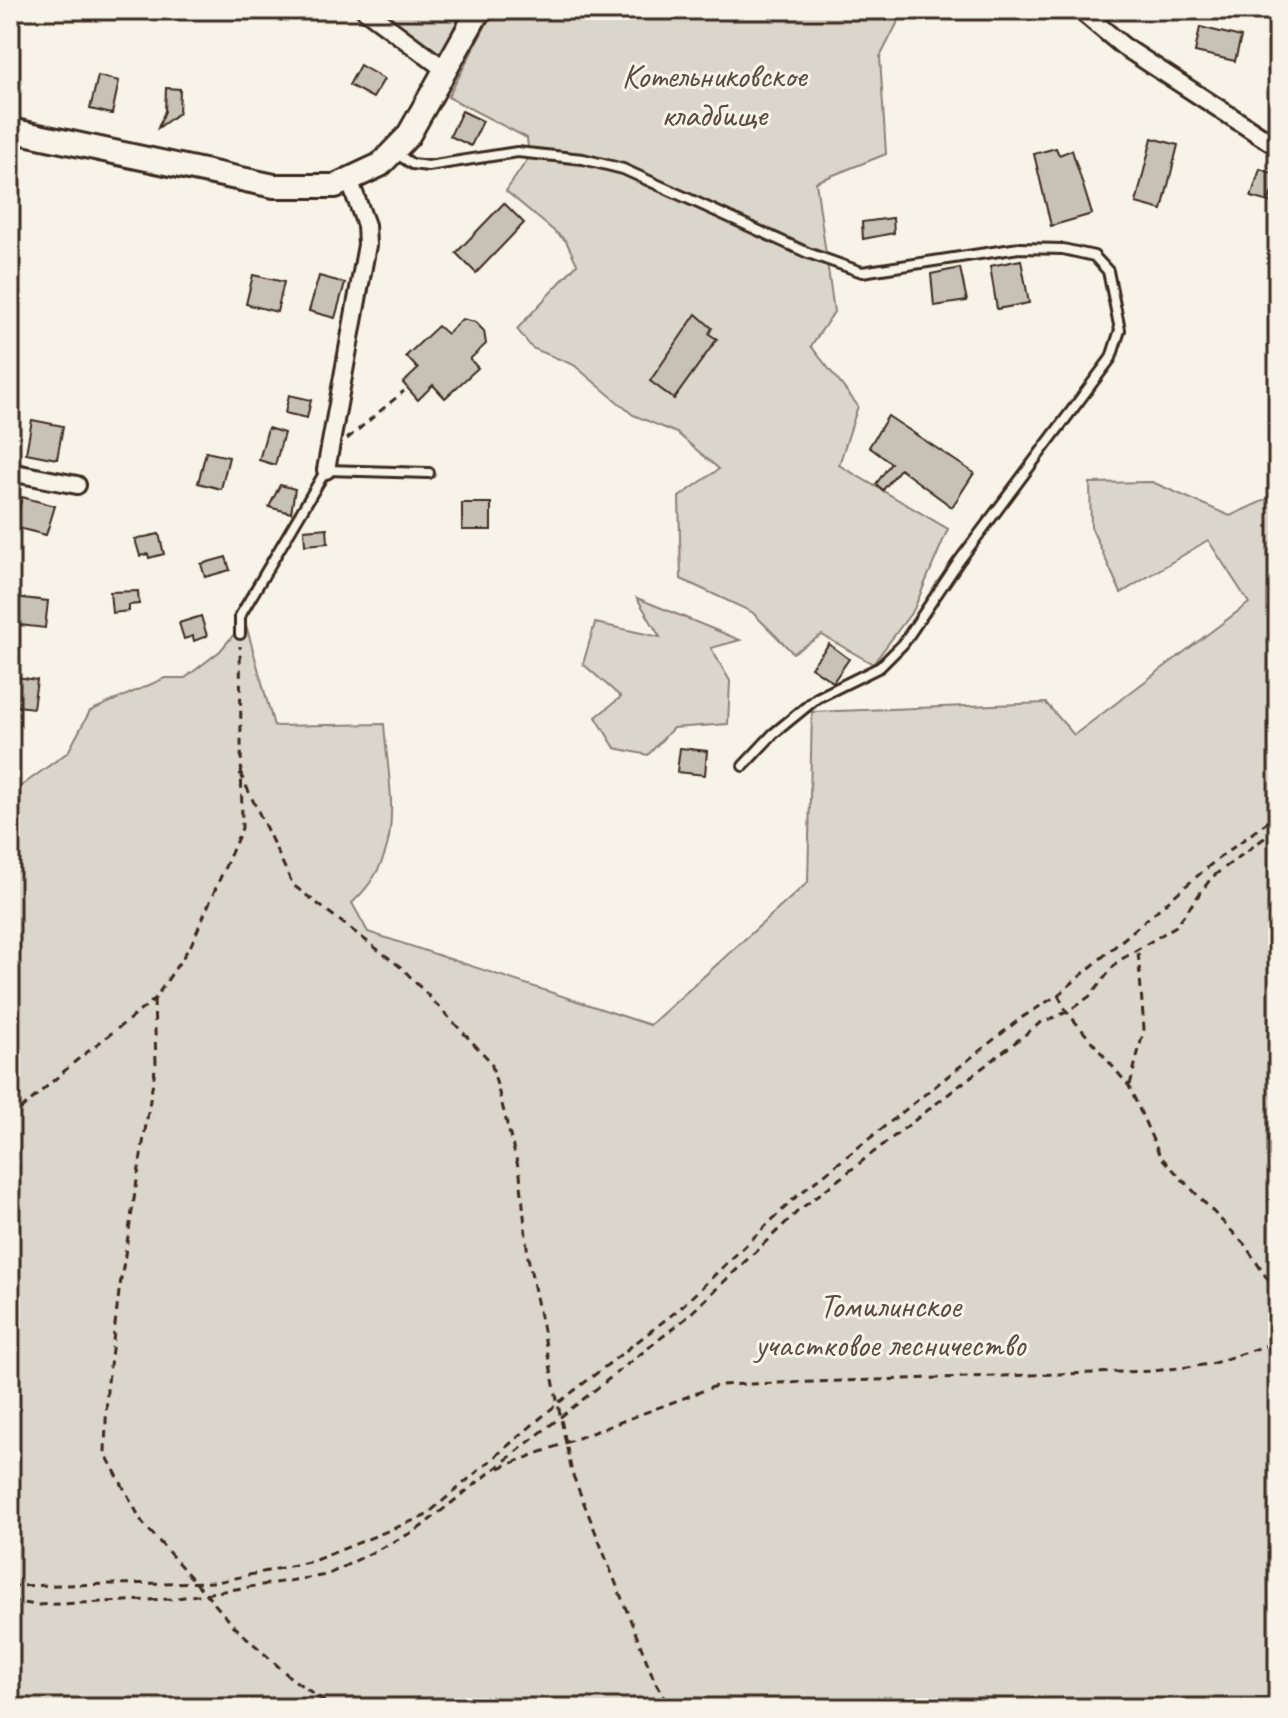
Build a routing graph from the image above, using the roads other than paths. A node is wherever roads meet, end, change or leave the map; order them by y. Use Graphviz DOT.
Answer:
graph roads {
  1 [pos="365,10"];
  2 [pos="479,10"];
  3 [pos="1080,10"];
  4 [pos="447,71"];
  5 [pos="10,130"];
  6 [pos="1278,147"];
  7 [pos="394,152"];
  8 [pos="350,182"];
  9 [pos="326,470"];
  10 [pos="10,472"];
  11 [pos="429,473"];
  12 [pos="77,485"];
  13 [pos="240,634"];
  14 [pos="743,766"];
  1 -- 4 [label="street"];
  2 -- 4 [label="street"];
  3 -- 6 [label="street"];
  4 -- 7 [label="street"];
  5 -- 8 [label="street"];
  7 -- 8 [label="street"];
  7 -- 14 [label="lane"];
  8 -- 9 [label="street"];
  9 -- 11 [label="lane"];
  9 -- 13 [label="lane"];
  10 -- 12 [label="street"];
}
